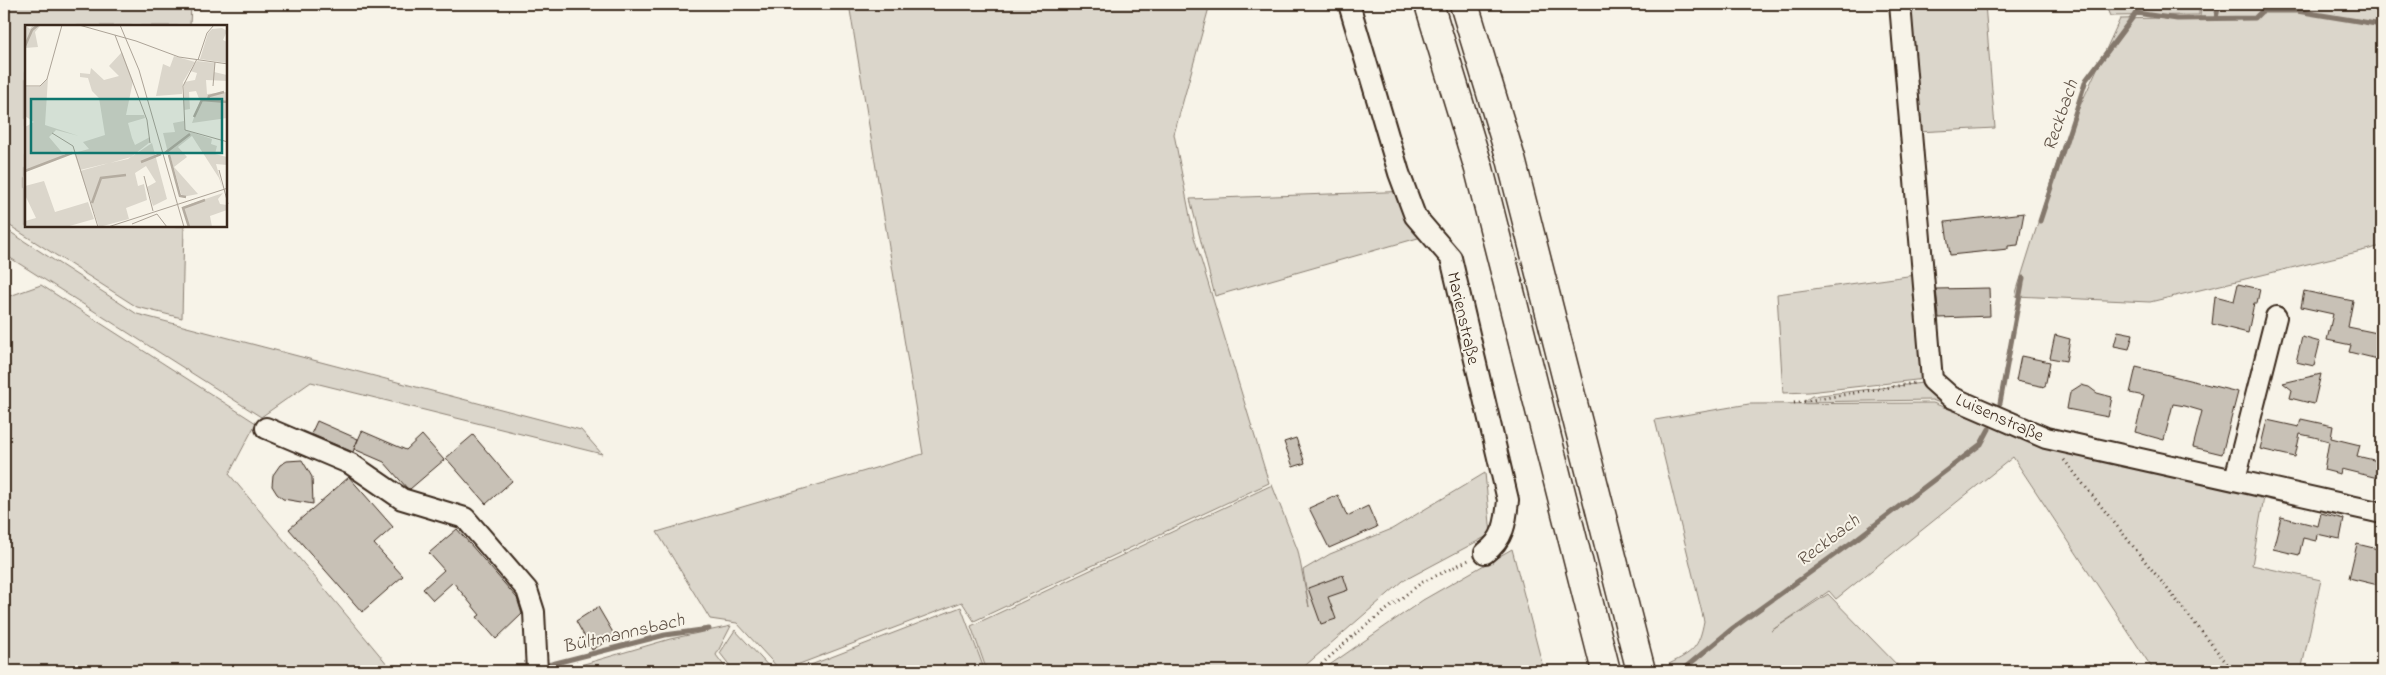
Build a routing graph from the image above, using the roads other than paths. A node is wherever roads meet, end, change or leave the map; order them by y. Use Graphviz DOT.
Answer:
graph roads {
  1 [pos="1349,4"];
  2 [pos="1429,4"];
  3 [pos="1464,4"];
  4 [pos="1900,4"];
  5 [pos="2276,317"];
  6 [pos="266,428"];
  7 [pos="2235,479"];
  8 [pos="2382,513"];
  9 [pos="1485,553"];
  10 [pos="1640,668"];
  11 [pos="537,671"];
  12 [pos="1606,671"];
  1 -- 9 [label="street, Marienstraße"];
  2 -- 12 [label="highway"];
  3 -- 10 [label="highway"];
  4 -- 7 [label="street, Luisenstraße"];
  5 -- 7 [label="street"];
  6 -- 11 [label="street"];
  7 -- 8 [label="street, Luisenstraße"];
}
